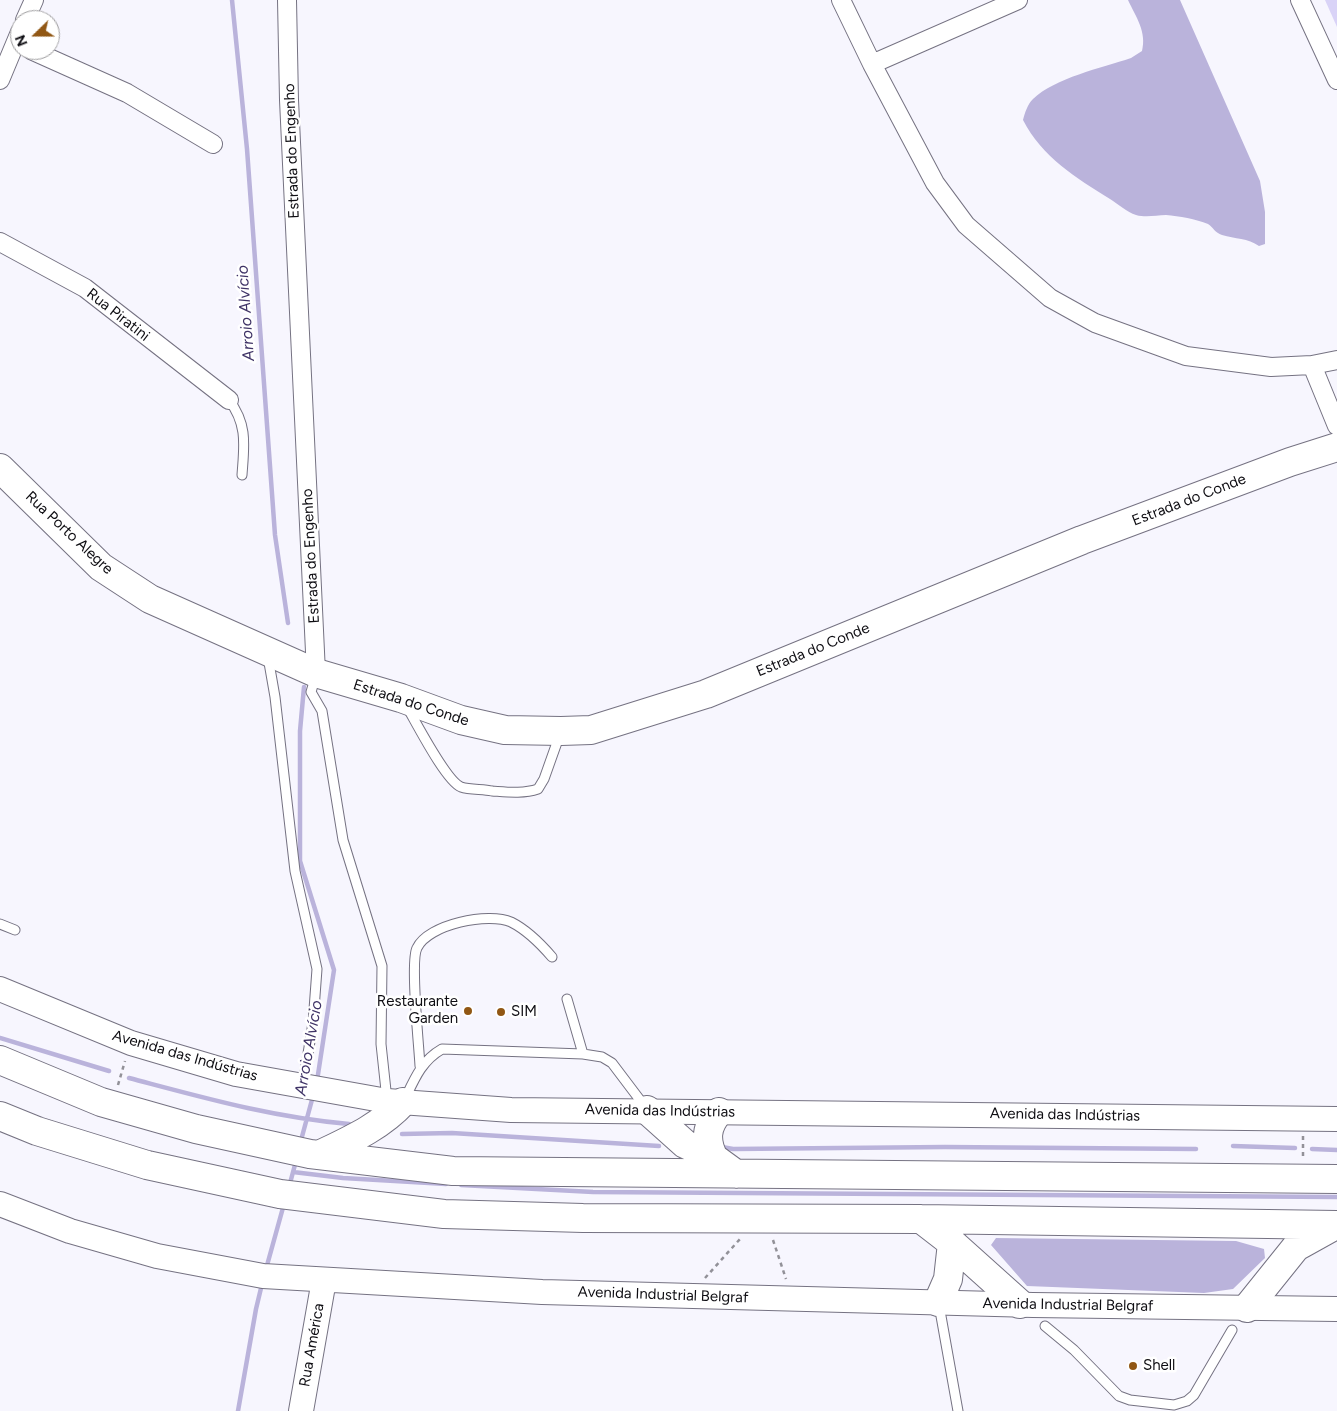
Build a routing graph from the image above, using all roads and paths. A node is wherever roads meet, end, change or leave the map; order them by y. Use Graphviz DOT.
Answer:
graph roads {
  1 [pos="287,0"];
  2 [pos="841,0"];
  3 [pos="1018,0"];
  4 [pos="1300,0"];
  5 [pos="10,57"];
  6 [pos="57,60"];
  7 [pos="872,64"];
  8 [pos="0,80"];
  9 [pos="1337,80"];
  10 [pos="214,144"];
  11 [pos="0,242"];
  12 [pos="1337,360"];
  13 [pos="1312,365"];
  14 [pos="229,400"];
  15 [pos="1337,426"];
  16 [pos="1337,447"];
  17 [pos="0,468"];
  18 [pos="242,475"];
  19 [pos="272,652"];
  20 [pos="316,673"];
  21 [pos="401,698"];
  22 [pos="561,731"];
  23 [pos="0,924"];
  24 [pos="15,930"];
  25 [pos="552,956"];
  26 [pos="0,989"];
  27 [pos="567,999"];
  28 [pos="131,1043"];
  29 [pos="583,1054"];
  30 [pos="0,1060"];
  31 [pos="420,1066"];
  32 [pos="311,1087"];
  33 [pos="116,1092"];
  34 [pos="395,1101"];
  35 [pos="647,1110"];
  36 [pos="719,1112"];
  37 [pos="0,1116"];
  38 [pos="1303,1119"];
  39 [pos="1337,1119"];
  40 [pos="306,1153"];
  41 [pos="714,1158"];
  42 [pos="1303,1163"];
  43 [pos="736,1174"];
  44 [pos="1337,1179"];
  45 [pos="0,1204"];
  46 [pos="744,1219"];
  47 [pos="921,1220"];
  48 [pos="1336,1225"];
  49 [pos="764,1238"];
  50 [pos="952,1243"];
  51 [pos="324,1280"];
  52 [pos="690,1296"];
  53 [pos="792,1298"];
  54 [pos="938,1302"];
  55 [pos="1020,1304"];
  56 [pos="1247,1308"];
  57 [pos="1337,1309"];
  58 [pos="1045,1326"];
  59 [pos="1232,1330"];
  60 [pos="301,1411"];
  61 [pos="958,1411"];
  1 -- 20 [label="street, Estrada do Engenho"];
  2 -- 7 [label="street"];
  3 -- 7 [label="street"];
  4 -- 9 [label="street"];
  5 -- 8 [label="street"];
  6 -- 10 [label="street"];
  7 -- 13 [label="street"];
  11 -- 14 [label="street, Rua Piratini"];
  12 -- 13 [label="street"];
  13 -- 15 [label="street"];
  14 -- 18 [label="lane"];
  16 -- 22 [label="main road, Estrada do Conde"];
  17 -- 19 [label="main road, Rua Porto Alegre"];
  19 -- 20 [label="main road, Estrada do Conde"];
  19 -- 32 [label="lane"];
  20 -- 21 [label="main road, Estrada do Conde"];
  20 -- 34 [label="lane, Estrada do Engenho"];
  21 -- 22 [label="main road, Estrada do Conde"];
  21 -- 22 [label="lane"];
  23 -- 24 [label="lane"];
  25 -- 31 [label="lane"];
  26 -- 28 [label="main road, Avenida das Indústrias"];
  27 -- 29 [label="lane"];
  28 -- 32 [label="main road, Avenida das Indústrias"];
  28 -- 33 [label="path"];
  29 -- 31 [label="lane"];
  29 -- 35 [label="lane"];
  30 -- 40 [label="main road"];
  31 -- 34 [label="lane"];
  32 -- 34 [label="main road, Avenida das Indústrias"];
  34 -- 35 [label="main road, Avenida das Indústrias"];
  34 -- 40 [label="main road"];
  35 -- 36 [label="main road, Avenida das Indústrias"];
  35 -- 41 [label="main road"];
  36 -- 38 [label="main road, Avenida das Indústrias"];
  36 -- 41 [label="main road"];
  37 -- 46 [label="main road"];
  38 -- 39 [label="main road, Avenida das Indústrias"];
  38 -- 42 [label="path"];
  40 -- 43 [label="main road"];
  41 -- 43 [label="main road"];
  43 -- 44 [label="main road"];
  45 -- 51 [label="main road, Avenida Industrial Belgraf"];
  46 -- 47 [label="main road"];
  46 -- 52 [label="path"];
  47 -- 48 [label="main road"];
  47 -- 50 [label="main road"];
  48 -- 56 [label="main road"];
  49 -- 53 [label="path"];
  50 -- 54 [label="main road"];
  50 -- 55 [label="main road"];
  51 -- 52 [label="main road, Avenida Industrial Belgraf"];
  51 -- 60 [label="main road, Rua América"];
  52 -- 53 [label="main road, Avenida Industrial Belgraf"];
  53 -- 54 [label="main road, Avenida Industrial Belgraf"];
  54 -- 55 [label="main road, Avenida Industrial Belgraf"];
  54 -- 61 [label="lane"];
  55 -- 56 [label="main road, Avenida Industrial Belgraf"];
  56 -- 57 [label="main road, Avenida Industrial Belgraf"];
  58 -- 59 [label="lane"];
}
